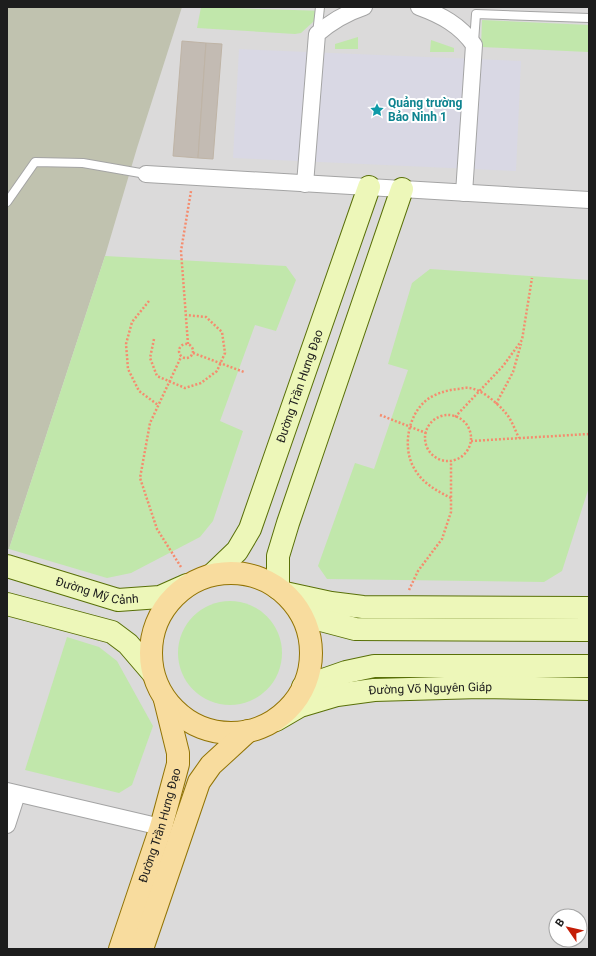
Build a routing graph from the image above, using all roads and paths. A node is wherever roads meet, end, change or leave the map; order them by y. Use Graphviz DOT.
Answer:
graph roads {
  1 [pos="320,7"];
  2 [pos="364,7"];
  3 [pos="419,7"];
  4 [pos="589,18"];
  5 [pos="317,34"];
  6 [pos="474,45"];
  7 [pos="146,174"];
  8 [pos="193,177"];
  9 [pos="304,184"];
  10 [pos="369,187"];
  11 [pos="402,189"];
  12 [pos="464,193"];
  13 [pos="589,200"];
  14 [pos="7,202"];
  15 [pos="532,278"];
  16 [pos="149,301"];
  17 [pos="186,315"];
  18 [pos="154,340"];
  19 [pos="522,340"];
  20 [pos="188,344"];
  21 [pos="193,353"];
  22 [pos="182,357"];
  23 [pos="221,363"];
  24 [pos="244,372"];
  25 [pos="169,382"];
  26 [pos="479,392"];
  27 [pos="496,404"];
  28 [pos="158,405"];
  29 [pos="380,415"];
  30 [pos="455,417"];
  31 [pos="411,426"];
  32 [pos="426,433"];
  33 [pos="589,434"];
  34 [pos="519,438"];
  35 [pos="471,441"];
  36 [pos="451,461"];
  37 [pos="451,498"];
  38 [pos="7,566"];
  39 [pos="213,574"];
  40 [pos="189,584"];
  41 [pos="282,591"];
  42 [pos="7,604"];
  43 [pos="401,607"];
  44 [pos="589,608"];
  45 [pos="302,615"];
  46 [pos="589,630"];
  47 [pos="589,666"];
  48 [pos="152,672"];
  49 [pos="303,687"];
  50 [pos="589,689"];
  51 [pos="165,699"];
  52 [pos="276,720"];
  53 [pos="248,731"];
  54 [pos="12,792"];
  55 [pos="7,825"];
  56 [pos="161,827"];
  57 [pos="120,949"];
  58 [pos="142,949"];
  1 -- 5 [label="lane"];
  2 -- 5 [label="street"];
  3 -- 6 [label="street"];
  4 -- 6 [label="lane"];
  5 -- 9 [label="street"];
  6 -- 12 [label="street"];
  7 -- 8 [label="street"];
  7 -- 14 [label="lane"];
  8 -- 9 [label="street"];
  8 -- 17 [label="path"];
  9 -- 10 [label="street"];
  10 -- 11 [label="street"];
  10 -- 39 [label="main road, Đường Trần Hưng Đạo"];
  11 -- 12 [label="street"];
  11 -- 41 [label="main road"];
  12 -- 13 [label="street"];
  15 -- 19 [label="path"];
  16 -- 28 [label="path"];
  17 -- 20 [label="path"];
  17 -- 23 [label="path"];
  18 -- 25 [label="path"];
  19 -- 26 [label="path"];
  19 -- 27 [label="path"];
  20 -- 21 [label="path"];
  20 -- 22 [label="path"];
  21 -- 22 [label="path"];
  21 -- 23 [label="path"];
  22 -- 25 [label="path"];
  23 -- 24 [label="path"];
  23 -- 25 [label="path"];
  25 -- 28 [label="path"];
  26 -- 27 [label="path"];
  26 -- 30 [label="path"];
  26 -- 31 [label="path"];
  27 -- 34 [label="path"];
  28 -- 40 [label="path"];
  29 -- 31 [label="path"];
  30 -- 32 [label="path"];
  30 -- 35 [label="path"];
  31 -- 32 [label="path"];
  31 -- 37 [label="path"];
  32 -- 36 [label="path"];
  33 -- 34 [label="path"];
  34 -- 35 [label="path"];
  35 -- 36 [label="path"];
  36 -- 37 [label="path"];
  37 -- 43 [label="path"];
  38 -- 40 [label="main road, Đường Mỹ Cảnh"];
  39 -- 40 [label="main road"];
  39 -- 41 [label="main road"];
  40 -- 48 [label="main road"];
  41 -- 43 [label="main road"];
  41 -- 45 [label="main road"];
  42 -- 48 [label="main road"];
  43 -- 44 [label="main road"];
  45 -- 46 [label="main road"];
  45 -- 49 [label="main road"];
  47 -- 49 [label="main road, Đường Võ Nguyên Giáp"];
  48 -- 51 [label="main road"];
  49 -- 52 [label="main road"];
  50 -- 52 [label="main road, Đường Võ Nguyên Giáp"];
  51 -- 53 [label="main road"];
  51 -- 56 [label="main road, Đường Trần Hưng Đạo"];
  52 -- 53 [label="main road"];
  53 -- 58 [label="main road, Đường Trần Hưng Đạo"];
  54 -- 55 [label="street"];
  54 -- 56 [label="street"];
  56 -- 57 [label="main road, Đường Trần Hưng Đạo"];
}
